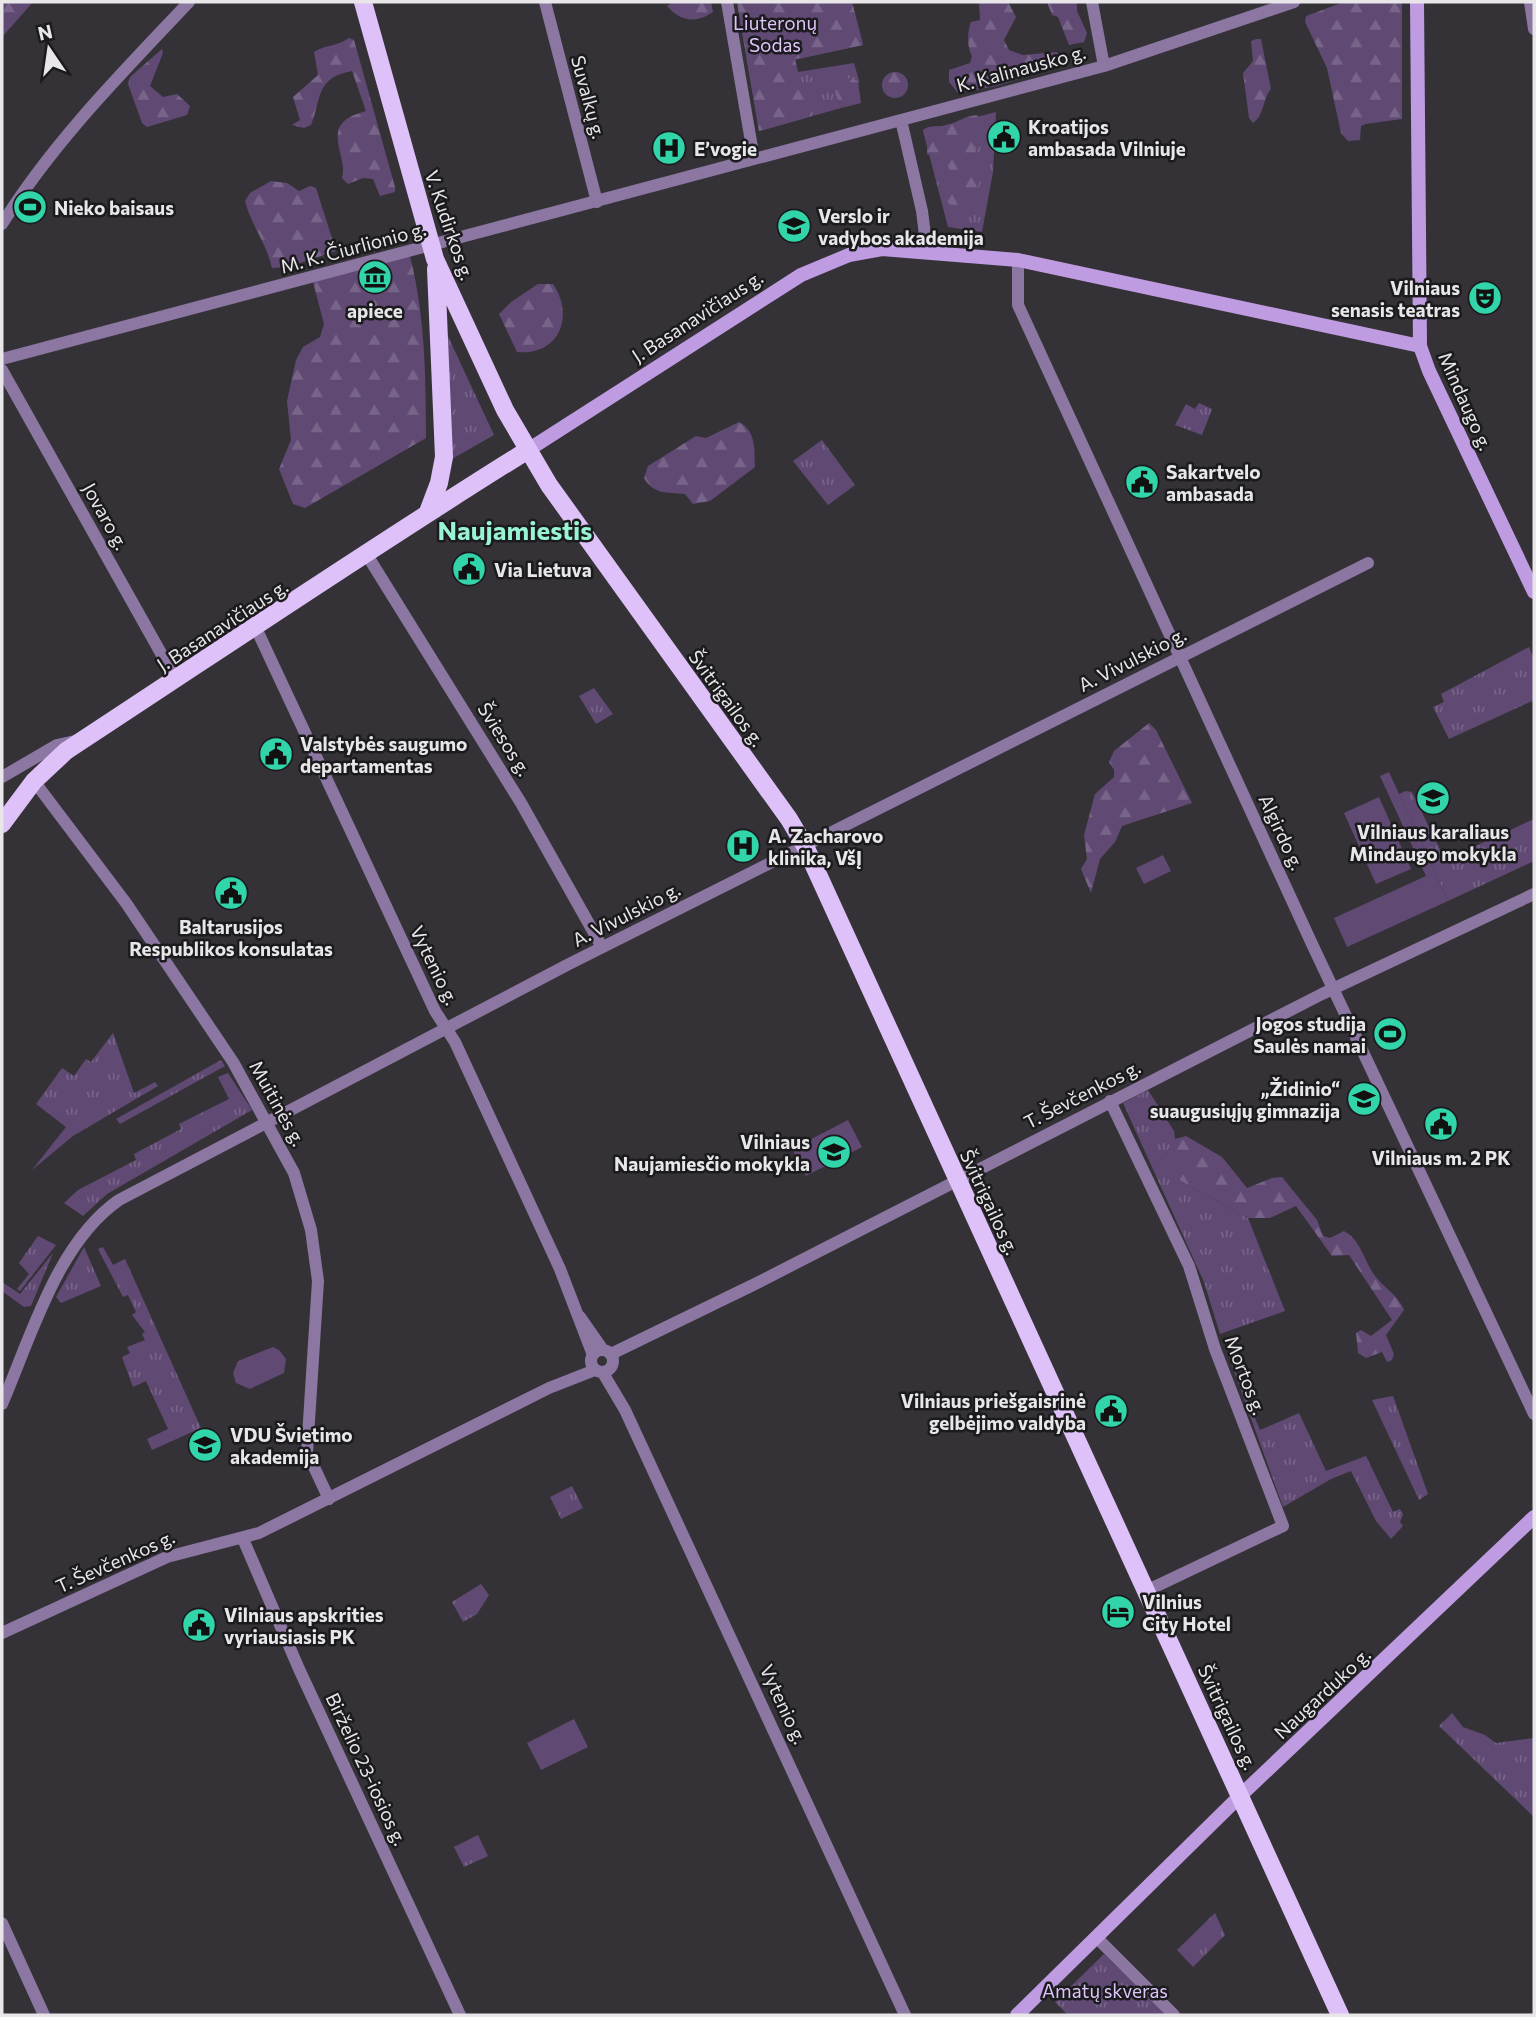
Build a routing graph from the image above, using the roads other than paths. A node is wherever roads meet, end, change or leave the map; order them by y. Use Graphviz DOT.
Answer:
graph roads {
  1 [pos="189,2"];
  2 [pos="363,2"];
  3 [pos="545,2"];
  4 [pos="727,2"];
  5 [pos="1093,2"];
  6 [pos="1294,2"];
  7 [pos="1417,2"];
  8 [pos="1530,2"];
  9 [pos="1534,29"];
  10 [pos="1104,66"];
  11 [pos="901,120"];
  12 [pos="754,159"];
  13 [pos="597,202"];
  14 [pos="2,223"];
  15 [pos="927,251"];
  16 [pos="433,252"];
  17 [pos="1018,260"];
  18 [pos="1420,346"];
  19 [pos="2,359"];
  20 [pos="2,370"];
  21 [pos="528,450"];
  22 [pos="428,512"];
  23 [pos="367,555"];
  24 [pos="1368,563"];
  25 [pos="1534,592"];
  26 [pos="256,628"];
  27 [pos="1180,656"];
  28 [pos="176,680"];
  29 [pos="85,738"];
  30 [pos="2,777"];
  31 [pos="34,780"];
  32 [pos="2,824"];
  33 [pos="805,846"];
  34 [pos="1534,894"];
  35 [pos="602,947"];
  36 [pos="1334,988"];
  37 [pos="445,1028"];
  38 [pos="1110,1101"];
  39 [pos="267,1121"];
  40 [pos="957,1179"];
  41 [pos="603,1362"];
  42 [pos="2,1404"];
  43 [pos="1534,1414"];
  44 [pos="329,1499"];
  45 [pos="1534,1517"];
  46 [pos="243,1539"];
  47 [pos="1146,1591"];
  48 [pos="2,1633"];
  49 [pos="1241,1795"];
  50 [pos="2,1923"];
  51 [pos="1096,1937"];
  52 [pos="44,2015"];
  53 [pos="460,2015"];
  54 [pos="905,2015"];
  55 [pos="1017,2015"];
  56 [pos="1174,2015"];
  57 [pos="1340,2015"];
  1 -- 14 [label="street"];
  2 -- 16 [label="main road, V. Kudirkos g."];
  3 -- 13 [label="street, Suvalkų g."];
  4 -- 12 [label="street"];
  5 -- 10 [label="street"];
  6 -- 10 [label="street, K. Kalinausko g."];
  7 -- 18 [label="main road, Mindaugo g."];
  8 -- 9 [label="street"];
  10 -- 11 [label="street, K. Kalinausko g."];
  11 -- 12 [label="street, K. Kalinausko g."];
  11 -- 15 [label="street"];
  12 -- 13 [label="street, M. K. Čiurlionio g."];
  13 -- 16 [label="street, M. K. Čiurlionio g."];
  15 -- 17 [label="main road, J. Basanavičiaus g."];
  15 -- 21 [label="main road, J. Basanavičiaus g."];
  16 -- 19 [label="street, M. K. Čiurlionio g."];
  16 -- 21 [label="main road, V. Kudirkos g."];
  16 -- 22 [label="main road"];
  17 -- 18 [label="main road, J. Basanavičiaus g."];
  17 -- 27 [label="street, Algirdo g."];
  18 -- 25 [label="main road, Mindaugo g."];
  20 -- 28 [label="street, Jovaro g."];
  21 -- 22 [label="main road, J. Basanavičiaus g."];
  21 -- 33 [label="main road, Švitrigailos g."];
  22 -- 23 [label="main road, J. Basanavičiaus g."];
  23 -- 26 [label="main road, J. Basanavičiaus g."];
  23 -- 35 [label="street, Šviesos g."];
  24 -- 27 [label="street, A. Vivulskio g."];
  26 -- 28 [label="main road, J. Basanavičiaus g."];
  26 -- 37 [label="street, Vytenio g."];
  27 -- 33 [label="street, A. Vivulskio g."];
  27 -- 36 [label="street, Algirdo g."];
  28 -- 29 [label="main road, J. Basanavičiaus g."];
  29 -- 30 [label="street"];
  29 -- 31 [label="main road, J. Basanavičiaus g."];
  31 -- 32 [label="main road, J. Basanavičiaus g."];
  31 -- 39 [label="street, Muitinės g."];
  33 -- 35 [label="street, A. Vivulskio g."];
  33 -- 40 [label="main road, Švitrigailos g."];
  34 -- 36 [label="street, T. Ševčenkos g."];
  35 -- 37 [label="street, A. Vivulskio g."];
  36 -- 38 [label="street, T. Ševčenkos g."];
  36 -- 43 [label="street, Algirdo g."];
  37 -- 39 [label="street, A. Vivulskio g."];
  37 -- 41 [label="street, Vytenio g."];
  38 -- 40 [label="street, T. Ševčenkos g."];
  38 -- 47 [label="street, Mortos g."];
  39 -- 42 [label="street, A. Vivulskio g."];
  39 -- 44 [label="street, Muitinės g."];
  40 -- 41 [label="street, T. Ševčenkos g."];
  40 -- 47 [label="main road, Švitrigailos g."];
  41 -- 44 [label="street, T. Ševčenkos g."];
  41 -- 54 [label="street, Vytenio g."];
  44 -- 46 [label="street, T. Ševčenkos g."];
  45 -- 49 [label="main road, Naugarduko g."];
  46 -- 48 [label="street, T. Ševčenkos g."];
  46 -- 53 [label="street, Birželio 23-iosios g."];
  47 -- 49 [label="main road, Švitrigailos g."];
  49 -- 51 [label="main road, Naugarduko g."];
  49 -- 57 [label="main road, Švitrigailos g."];
  50 -- 52 [label="street"];
  51 -- 55 [label="main road, Naugarduko g."];
  51 -- 56 [label="street"];
}
